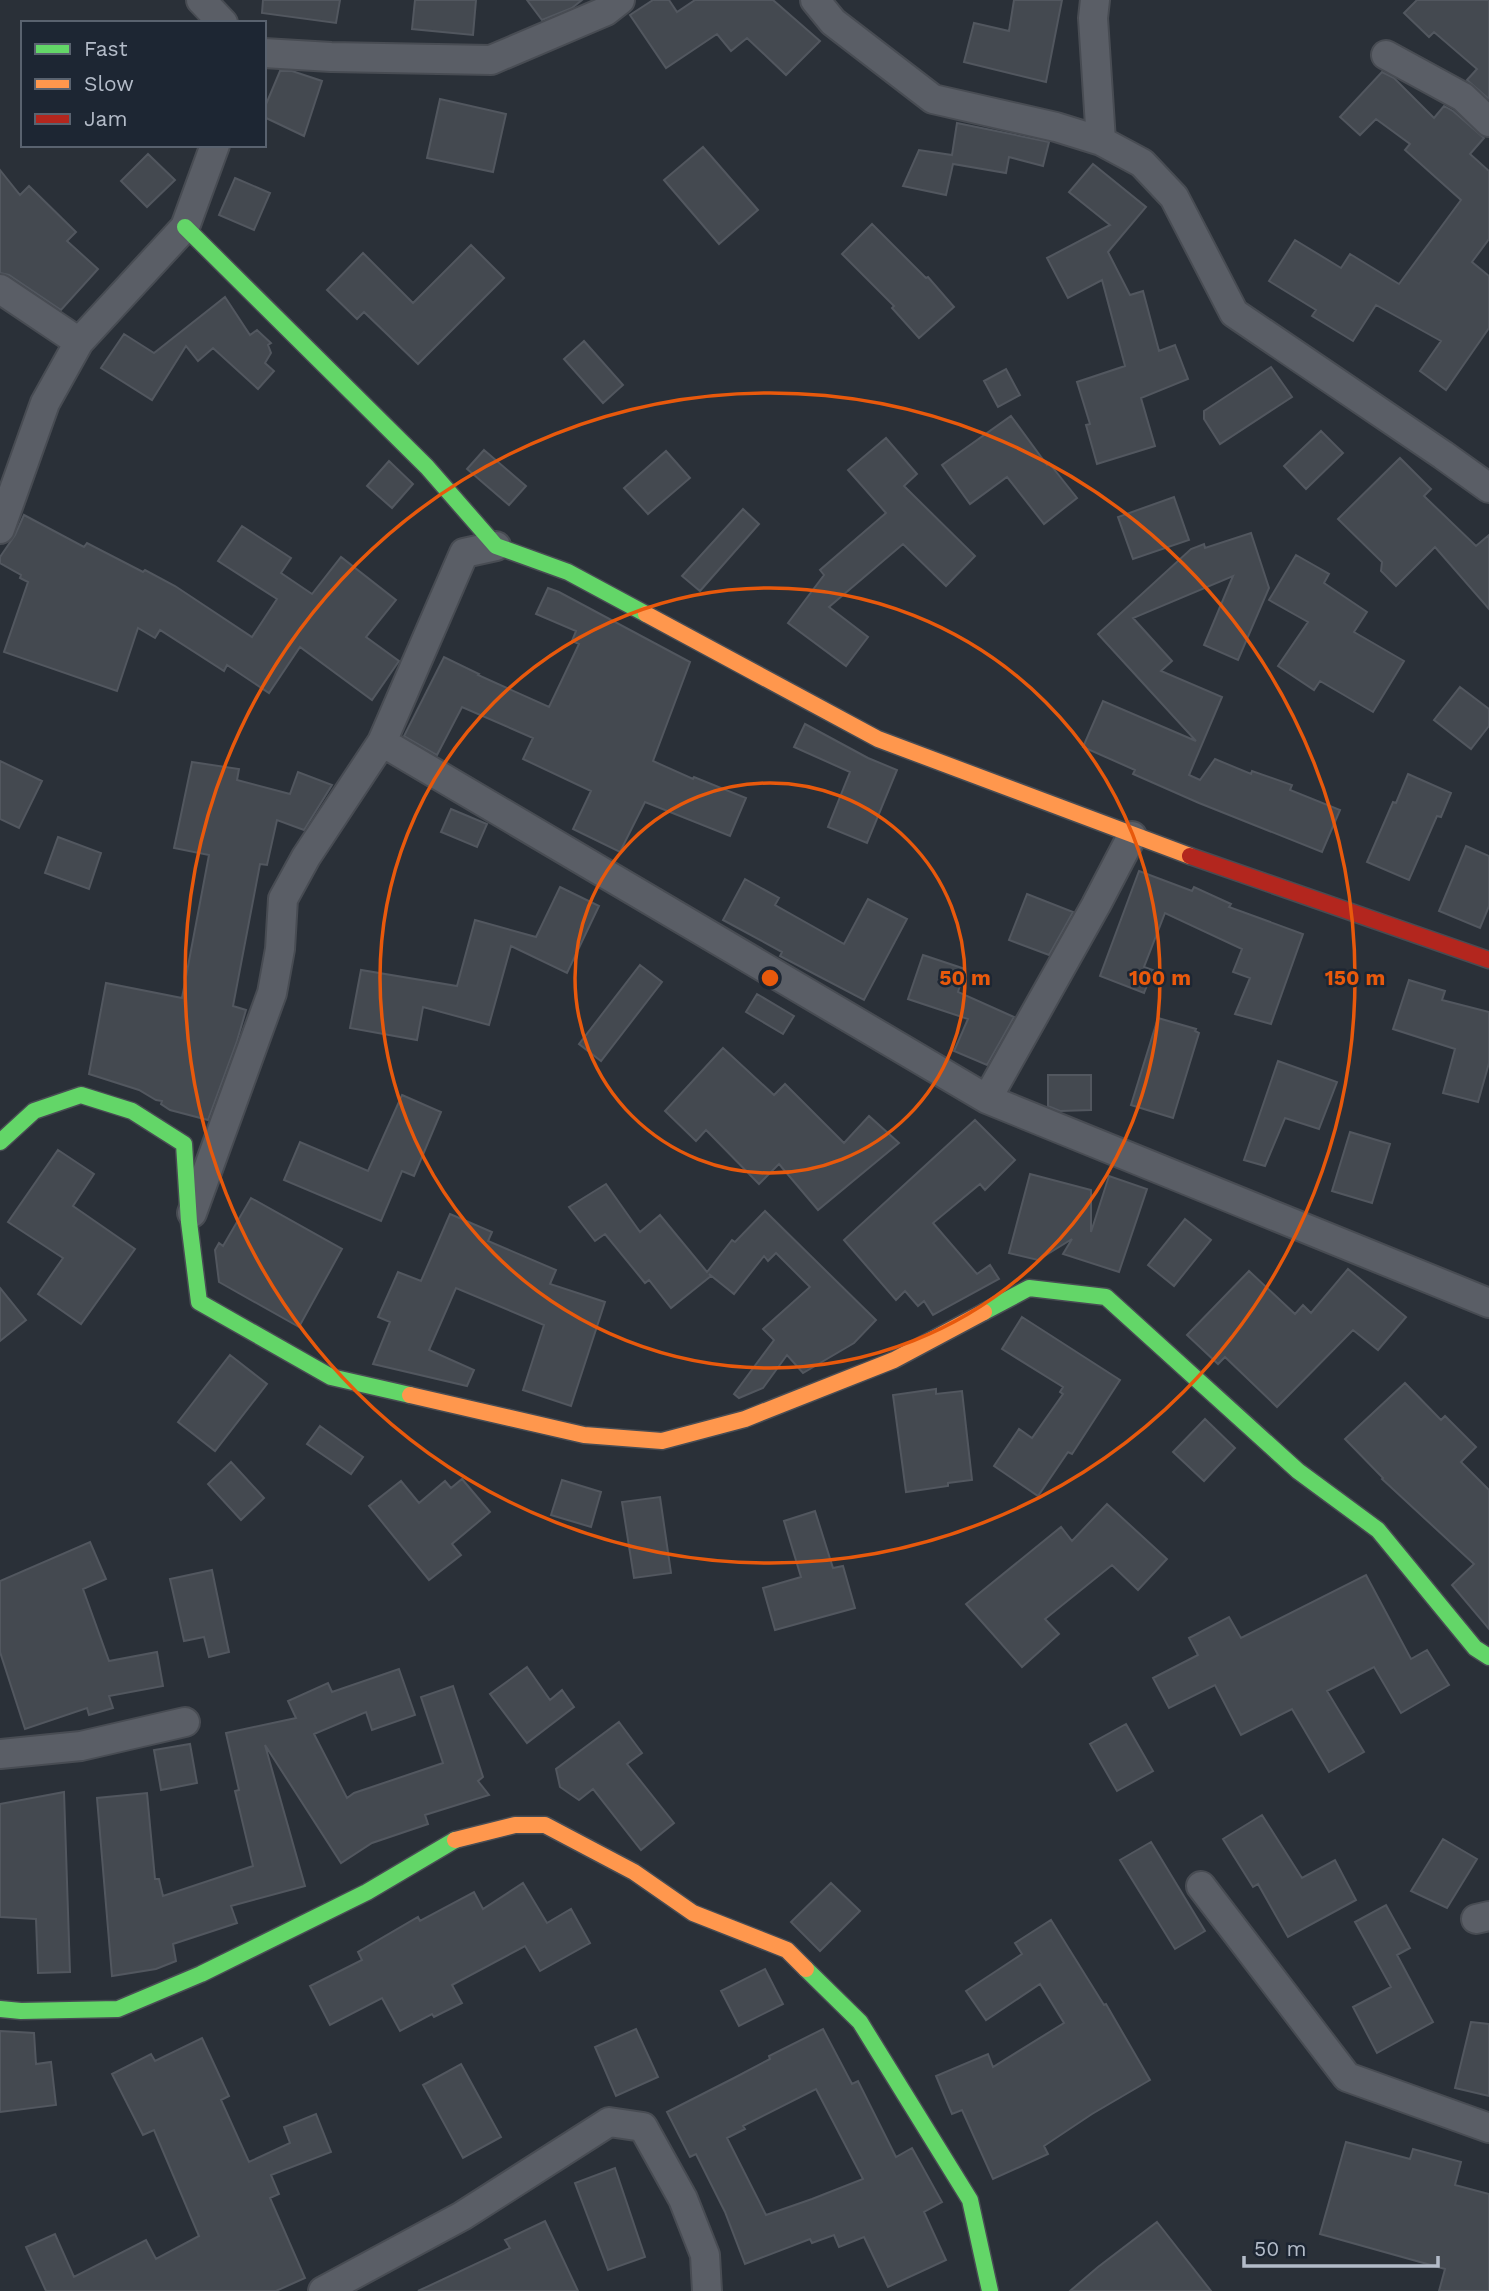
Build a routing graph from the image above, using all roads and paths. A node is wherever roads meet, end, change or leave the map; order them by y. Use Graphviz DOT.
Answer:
graph roads {
  1 [pos="201,0"];
  2 [pos="620,0"];
  3 [pos="815,0"];
  4 [pos="1095,0"];
  5 [pos="220,21"];
  6 [pos="266,53"];
  7 [pos="1386,55"];
  8 [pos="1489,122"];
  9 [pos="1101,141"];
  10 [pos="214,147"];
  11 [pos="185,227"];
  12 [pos="0,289"];
  13 [pos="79,342"];
  14 [pos="1489,488"];
  15 [pos="0,529"];
  16 [pos="496,546"];
  17 [pos="382,742"];
  18 [pos="1132,836"];
  19 [pos="1489,960"];
  20 [pos="987,1100"];
  21 [pos="0,1142"];
  22 [pos="189,1222"];
  23 [pos="1489,1303"];
  24 [pos="1489,1657"];
  25 [pos="185,1722"];
  26 [pos="0,1754"];
  27 [pos="1201,1886"];
  28 [pos="0,2009"];
  29 [pos="1489,2128"];
  30 [pos="323,2291"];
  31 [pos="707,2291"];
  32 [pos="990,2291"];
  1 -- 5 [label="street"];
  2 -- 6 [label="street"];
  3 -- 9 [label="street"];
  4 -- 9 [label="street"];
  7 -- 8 [label="street"];
  9 -- 14 [label="street"];
  10 -- 11 [label="street"];
  11 -- 13 [label="street"];
  11 -- 16 [label="street"];
  12 -- 13 [label="street"];
  13 -- 15 [label="street"];
  16 -- 17 [label="street"];
  16 -- 18 [label="street"];
  17 -- 20 [label="street"];
  17 -- 22 [label="street"];
  18 -- 19 [label="street"];
  18 -- 20 [label="street"];
  20 -- 23 [label="street"];
  21 -- 22 [label="street"];
  22 -- 24 [label="street"];
  25 -- 26 [label="street"];
  27 -- 29 [label="street"];
  28 -- 32 [label="street"];
  30 -- 31 [label="street"];
}
